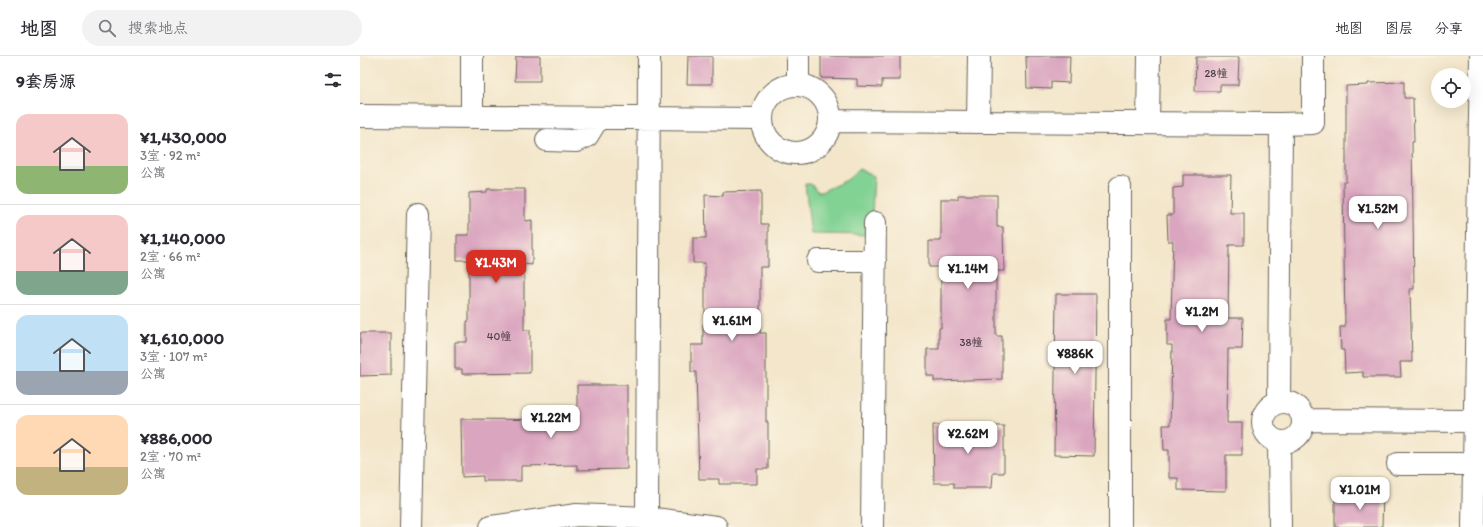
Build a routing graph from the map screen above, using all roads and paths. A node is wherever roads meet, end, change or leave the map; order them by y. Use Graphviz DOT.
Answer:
graph roads {
  1 [pos="472,56"];
  2 [pos="649,56"];
  3 [pos="798,56"];
  4 [pos="979,56"];
  5 [pos="1149,56"];
  6 [pos="1313,56"];
  7 [pos="1481,56"];
  8 [pos="798,85"];
  9 [pos="360,116"];
  10 [pos="472,116"];
  11 [pos="598,118"];
  12 [pos="649,118"];
  13 [pos="762,119"];
  14 [pos="830,121"];
  15 [pos="978,122"];
  16 [pos="1148,123"];
  17 [pos="1281,124"];
  18 [pos="546,140"];
  19 [pos="1120,187"];
  20 [pos="418,214"];
  21 [pos="876,223"];
  22 [pos="818,261"];
  23 [pos="875,261"];
  24 [pos="1279,402"];
  25 [pos="1303,420"];
  26 [pos="1478,429"];
  27 [pos="1279,442"];
  28 [pos="1398,464"];
  29 [pos="1475,464"];
  30 [pos="648,518"];
  31 [pos="524,524"];
  32 [pos="681,524"];
  33 [pos="411,527"];
  34 [pos="491,527"];
  35 [pos="716,527"];
  36 [pos="872,527"];
  37 [pos="1120,527"];
  38 [pos="1280,527"];
  39 [pos="1473,527"];
  1 -- 10 [label="street"];
  2 -- 12 [label="street"];
  3 -- 8 [label="street"];
  4 -- 15 [label="street"];
  5 -- 16 [label="street"];
  6 -- 17 [label="street"];
  7 -- 26 [label="street"];
  8 -- 13 [label="street"];
  8 -- 14 [label="street"];
  9 -- 10 [label="street"];
  10 -- 11 [label="street"];
  11 -- 12 [label="street"];
  11 -- 18 [label="street"];
  12 -- 13 [label="street"];
  12 -- 30 [label="street"];
  13 -- 14 [label="street"];
  14 -- 15 [label="street"];
  15 -- 16 [label="street"];
  16 -- 17 [label="street"];
  17 -- 24 [label="street"];
  19 -- 37 [label="street"];
  20 -- 33 [label="street"];
  21 -- 23 [label="street"];
  22 -- 23 [label="street"];
  23 -- 36 [label="street"];
  24 -- 25 [label="street"];
  24 -- 27 [label="street"];
  25 -- 26 [label="street"];
  25 -- 27 [label="street"];
  26 -- 29 [label="street"];
  27 -- 38 [label="street"];
  28 -- 29 [label="street"];
  29 -- 39 [label="street"];
  30 -- 31 [label="street"];
  30 -- 32 [label="street"];
  31 -- 34 [label="street"];
  32 -- 35 [label="street"];
}
